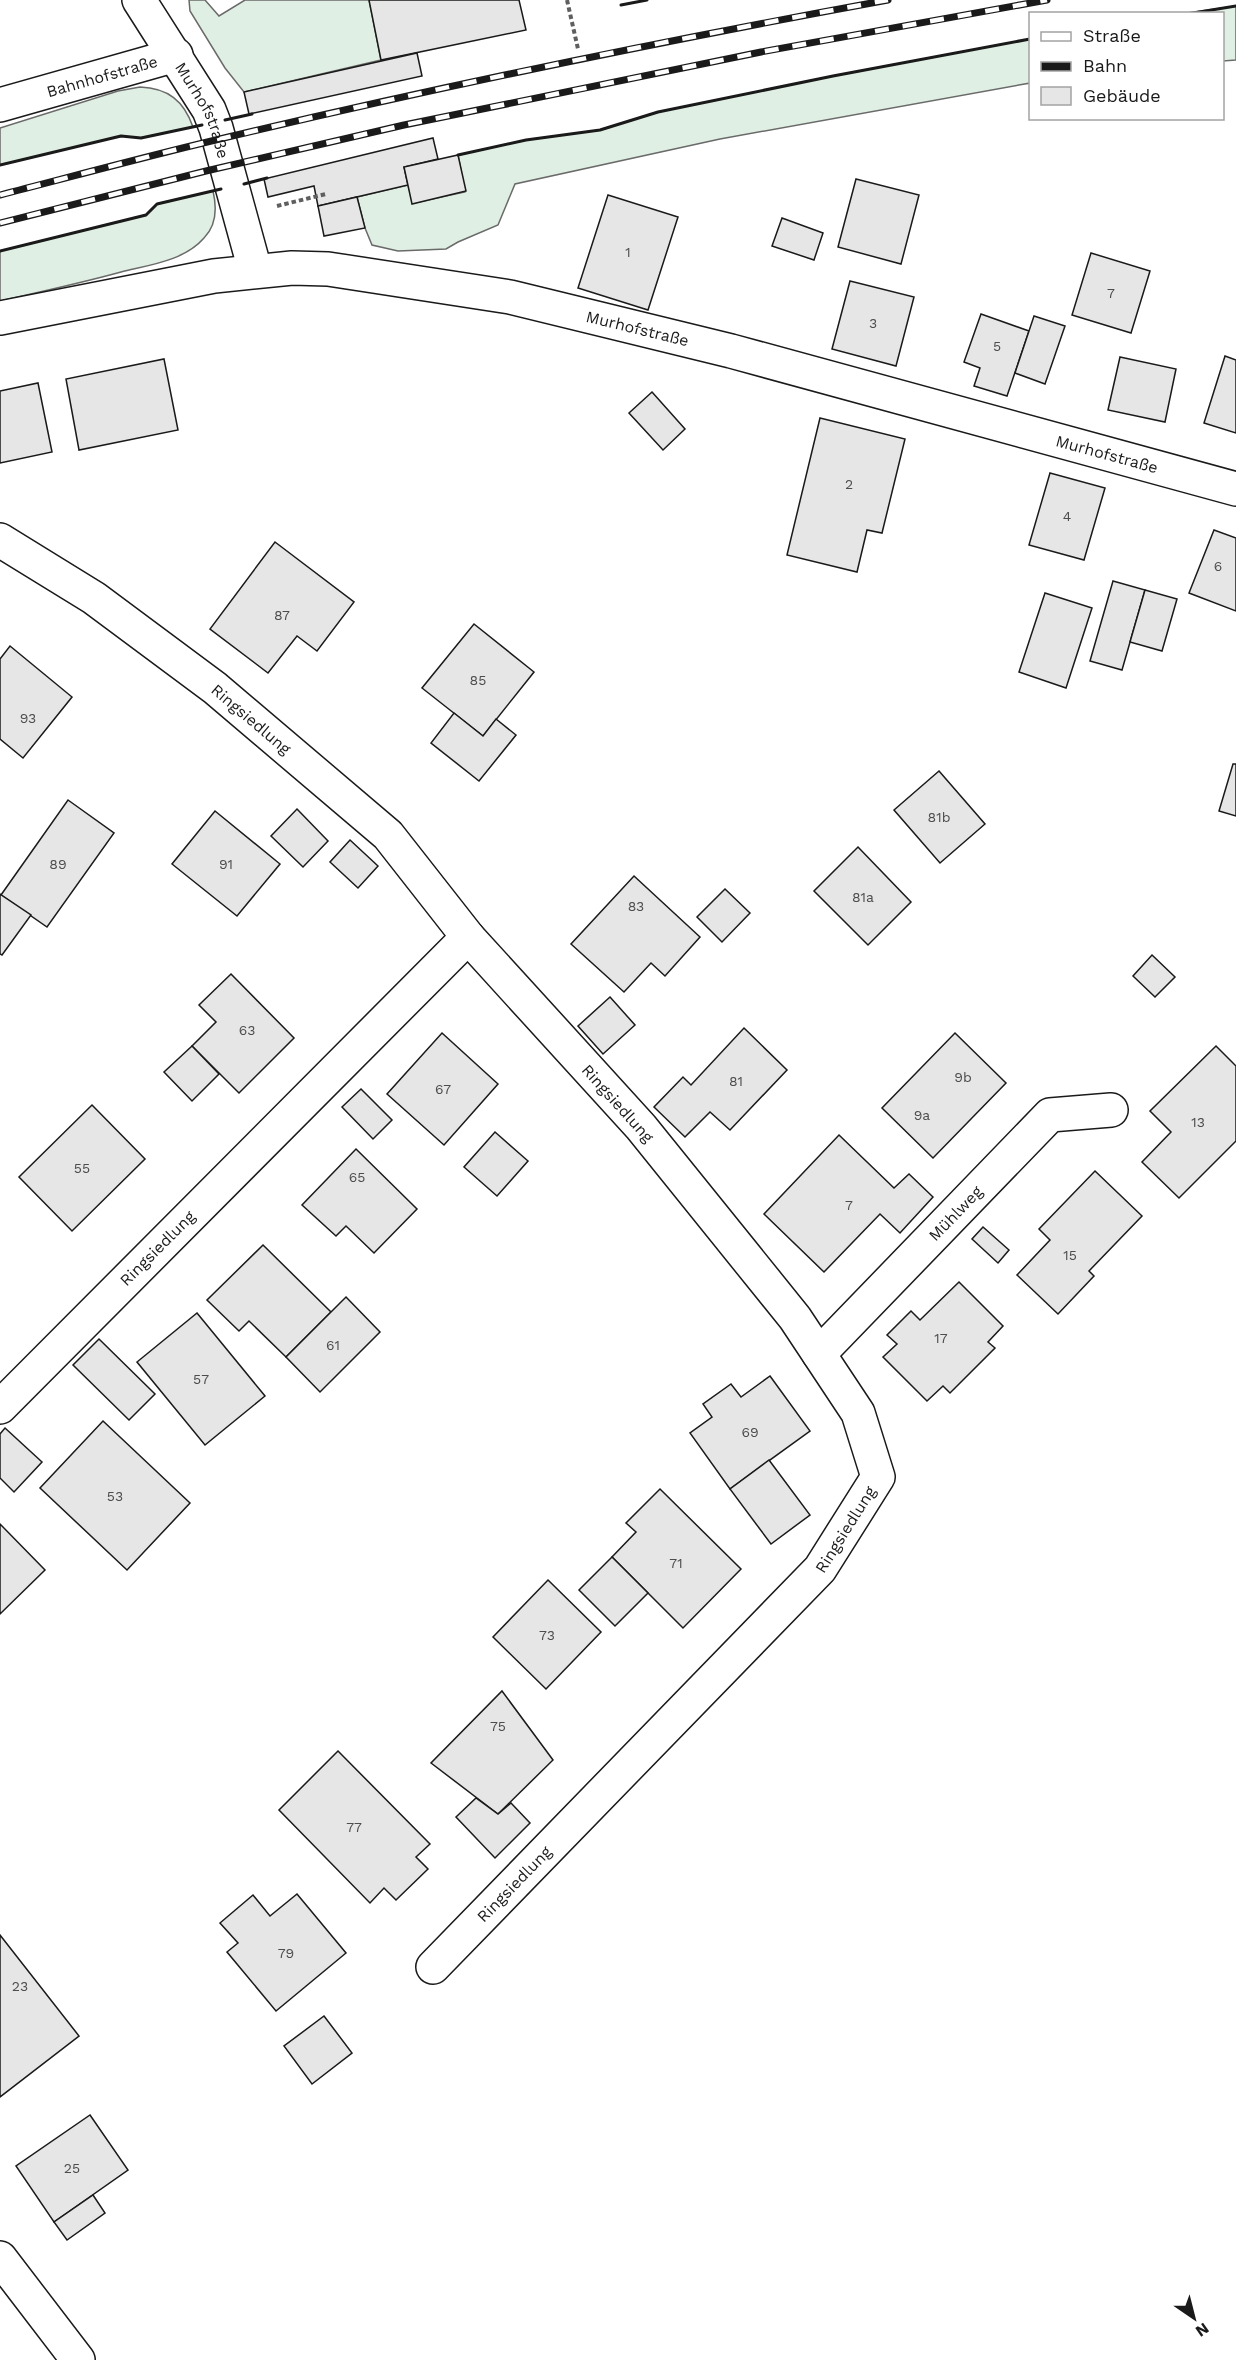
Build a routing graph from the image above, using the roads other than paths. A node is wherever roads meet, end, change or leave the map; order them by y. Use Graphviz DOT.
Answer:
graph roads {
  1 [pos="139,0"];
  2 [pos="176,55"];
  3 [pos="0,105"];
  4 [pos="255,270"];
  5 [pos="0,318"];
  6 [pos="1236,489"];
  7 [pos="0,540"];
  8 [pos="468,937"];
  9 [pos="1111,1110"];
  10 [pos="819,1354"];
  11 [pos="0,1407"];
  12 [pos="433,1967"];
  13 [pos="0,2258"];
  14 [pos="78,2360"];
  1 -- 2 [label="street, Bahnhofstraße"];
  2 -- 3 [label="street, Bahnhofstraße"];
  2 -- 4 [label="street, Murhofstraße"];
  4 -- 5 [label="street"];
  4 -- 6 [label="street, Murhofstraße"];
  7 -- 8 [label="street, Ringsiedlung"];
  8 -- 10 [label="street, Ringsiedlung"];
  8 -- 11 [label="street, Ringsiedlung"];
  9 -- 10 [label="street, Mühlweg"];
  10 -- 12 [label="street, Ringsiedlung"];
  13 -- 14 [label="street"];
}
